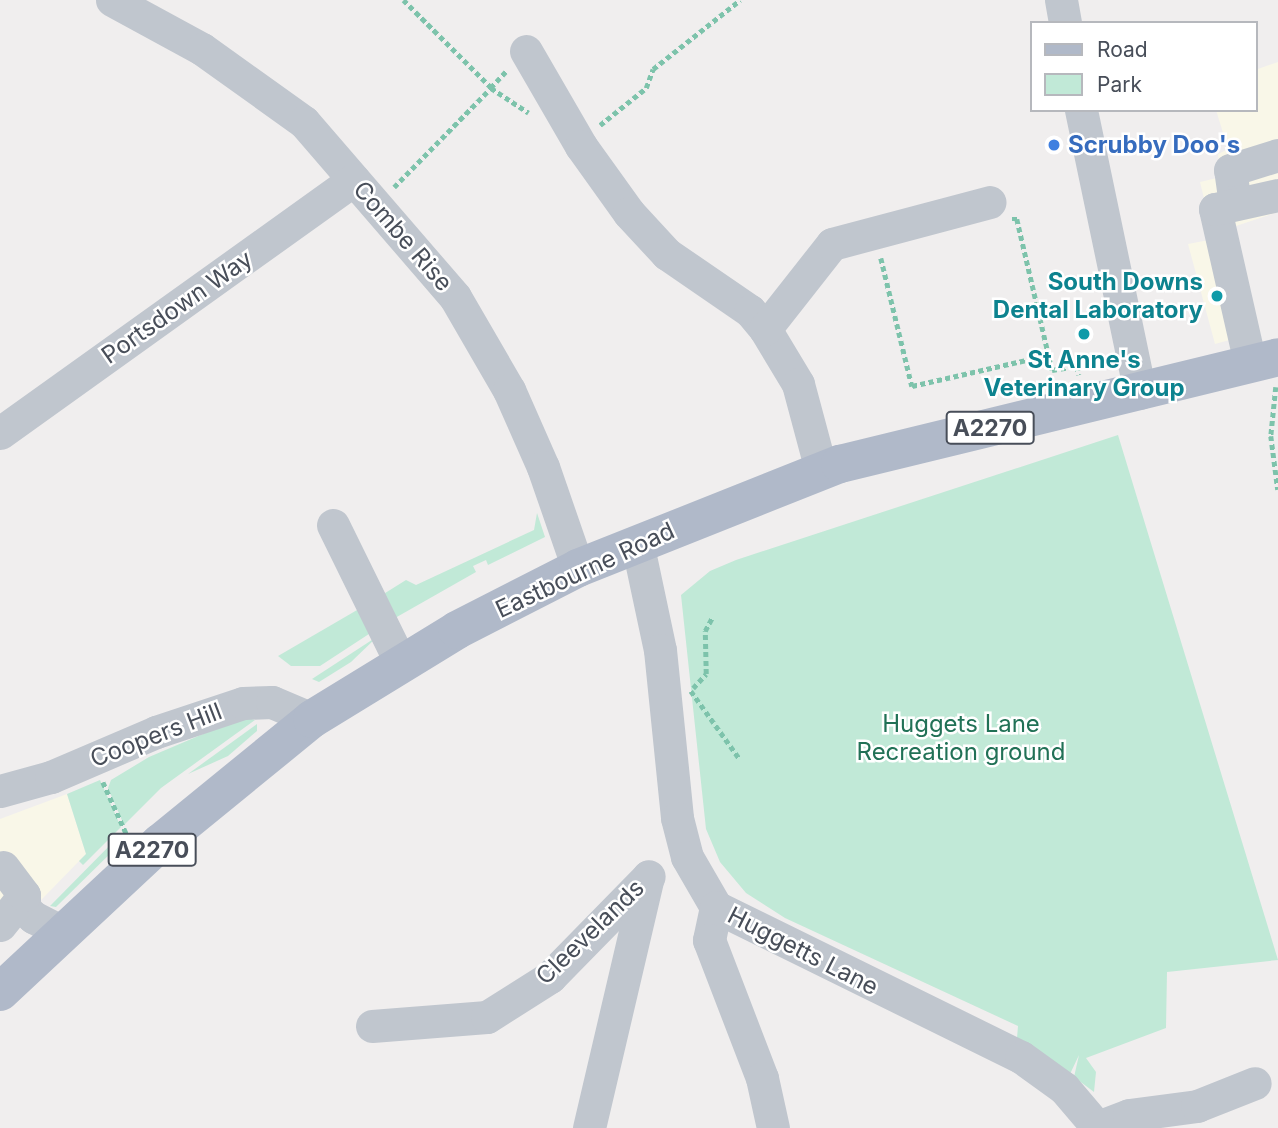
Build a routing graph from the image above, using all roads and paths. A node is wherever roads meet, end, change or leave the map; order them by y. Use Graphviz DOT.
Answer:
graph roads {
  1 [pos="112,0"];
  2 [pos="403,0"];
  3 [pos="740,0"];
  4 [pos="1061,0"];
  5 [pos="1065,21"];
  6 [pos="526,51"];
  7 [pos="1081,112"];
  8 [pos="579,142"];
  9 [pos="1278,156"];
  10 [pos="354,180"];
  11 [pos="1278,195"];
  12 [pos="990,202"];
  13 [pos="1235,204"];
  14 [pos="377,205"];
  15 [pos="874,231"];
  16 [pos="765,329"];
  17 [pos="1049,355"];
  18 [pos="1268,364"];
  19 [pos="1051,366"];
  20 [pos="1140,393"];
  21 [pos="0,433"];
  22 [pos="821,470"];
  23 [pos="1278,490"];
  24 [pos="333,525"];
  25 [pos="637,542"];
  26 [pos="578,568"];
  27 [pos="712,618"];
  28 [pos="401,663"];
  29 [pos="312,719"];
  30 [pos="740,758"];
  31 [pos="93,759"];
  32 [pos="0,791"];
  33 [pos="687,857"];
  34 [pos="139,862"];
  35 [pos="3,867"];
  36 [pos="649,876"];
  37 [pos="24,895"];
  38 [pos="716,907"];
  39 [pos="0,925"];
  40 [pos="0,939"];
  41 [pos="50,942"];
  42 [pos="0,992"];
  43 [pos="372,1027"];
  44 [pos="1255,1083"];
  45 [pos="589,1128"];
  46 [pos="773,1128"];
  47 [pos="1098,1128"];
  1 -- 10 [label="street, Combe Rise"];
  2 -- 14 [label="path"];
  3 -- 8 [label="path"];
  4 -- 5 [label="street"];
  6 -- 8 [label="street"];
  7 -- 20 [label="street"];
  8 -- 16 [label="street"];
  9 -- 13 [label="street"];
  10 -- 14 [label="street, Combe Rise"];
  10 -- 21 [label="street, Portsdown Way"];
  11 -- 13 [label="street"];
  12 -- 15 [label="street"];
  12 -- 17 [label="path"];
  13 -- 18 [label="street"];
  14 -- 26 [label="street, Combe Rise"];
  15 -- 16 [label="street"];
  15 -- 17 [label="path"];
  16 -- 22 [label="street"];
  17 -- 19 [label="path"];
  18 -- 20 [label="main road, Eastbourne Road / A2270"];
  18 -- 23 [label="path"];
  20 -- 22 [label="main road, Eastbourne Road / A2270"];
  22 -- 25 [label="main road, Eastbourne Road / A2270"];
  24 -- 28 [label="street"];
  25 -- 26 [label="main road, Eastbourne Road / A2270"];
  25 -- 33 [label="street, Huggetts Lane"];
  26 -- 28 [label="main road, Eastbourne Road / A2270"];
  27 -- 30 [label="path"];
  28 -- 29 [label="main road, Eastbourne Road / A2270"];
  29 -- 31 [label="street, Coopers Hill"];
  29 -- 34 [label="main road, Eastbourne Road / A2270"];
  31 -- 32 [label="street, Coopers Hill"];
  31 -- 34 [label="path"];
  33 -- 36 [label="street, Cleevelands"];
  33 -- 38 [label="street, Huggetts Lane"];
  34 -- 41 [label="main road, Eastbourne Road / A2270"];
  35 -- 37 [label="street"];
  36 -- 43 [label="street, Cleevelands"];
  36 -- 45 [label="street"];
  37 -- 39 [label="street"];
  37 -- 41 [label="street"];
  38 -- 46 [label="street"];
  38 -- 47 [label="street, Huggetts Lane"];
  40 -- 41 [label="street"];
  41 -- 42 [label="main road, Eastbourne Road / A2270"];
  44 -- 47 [label="street"];
}
